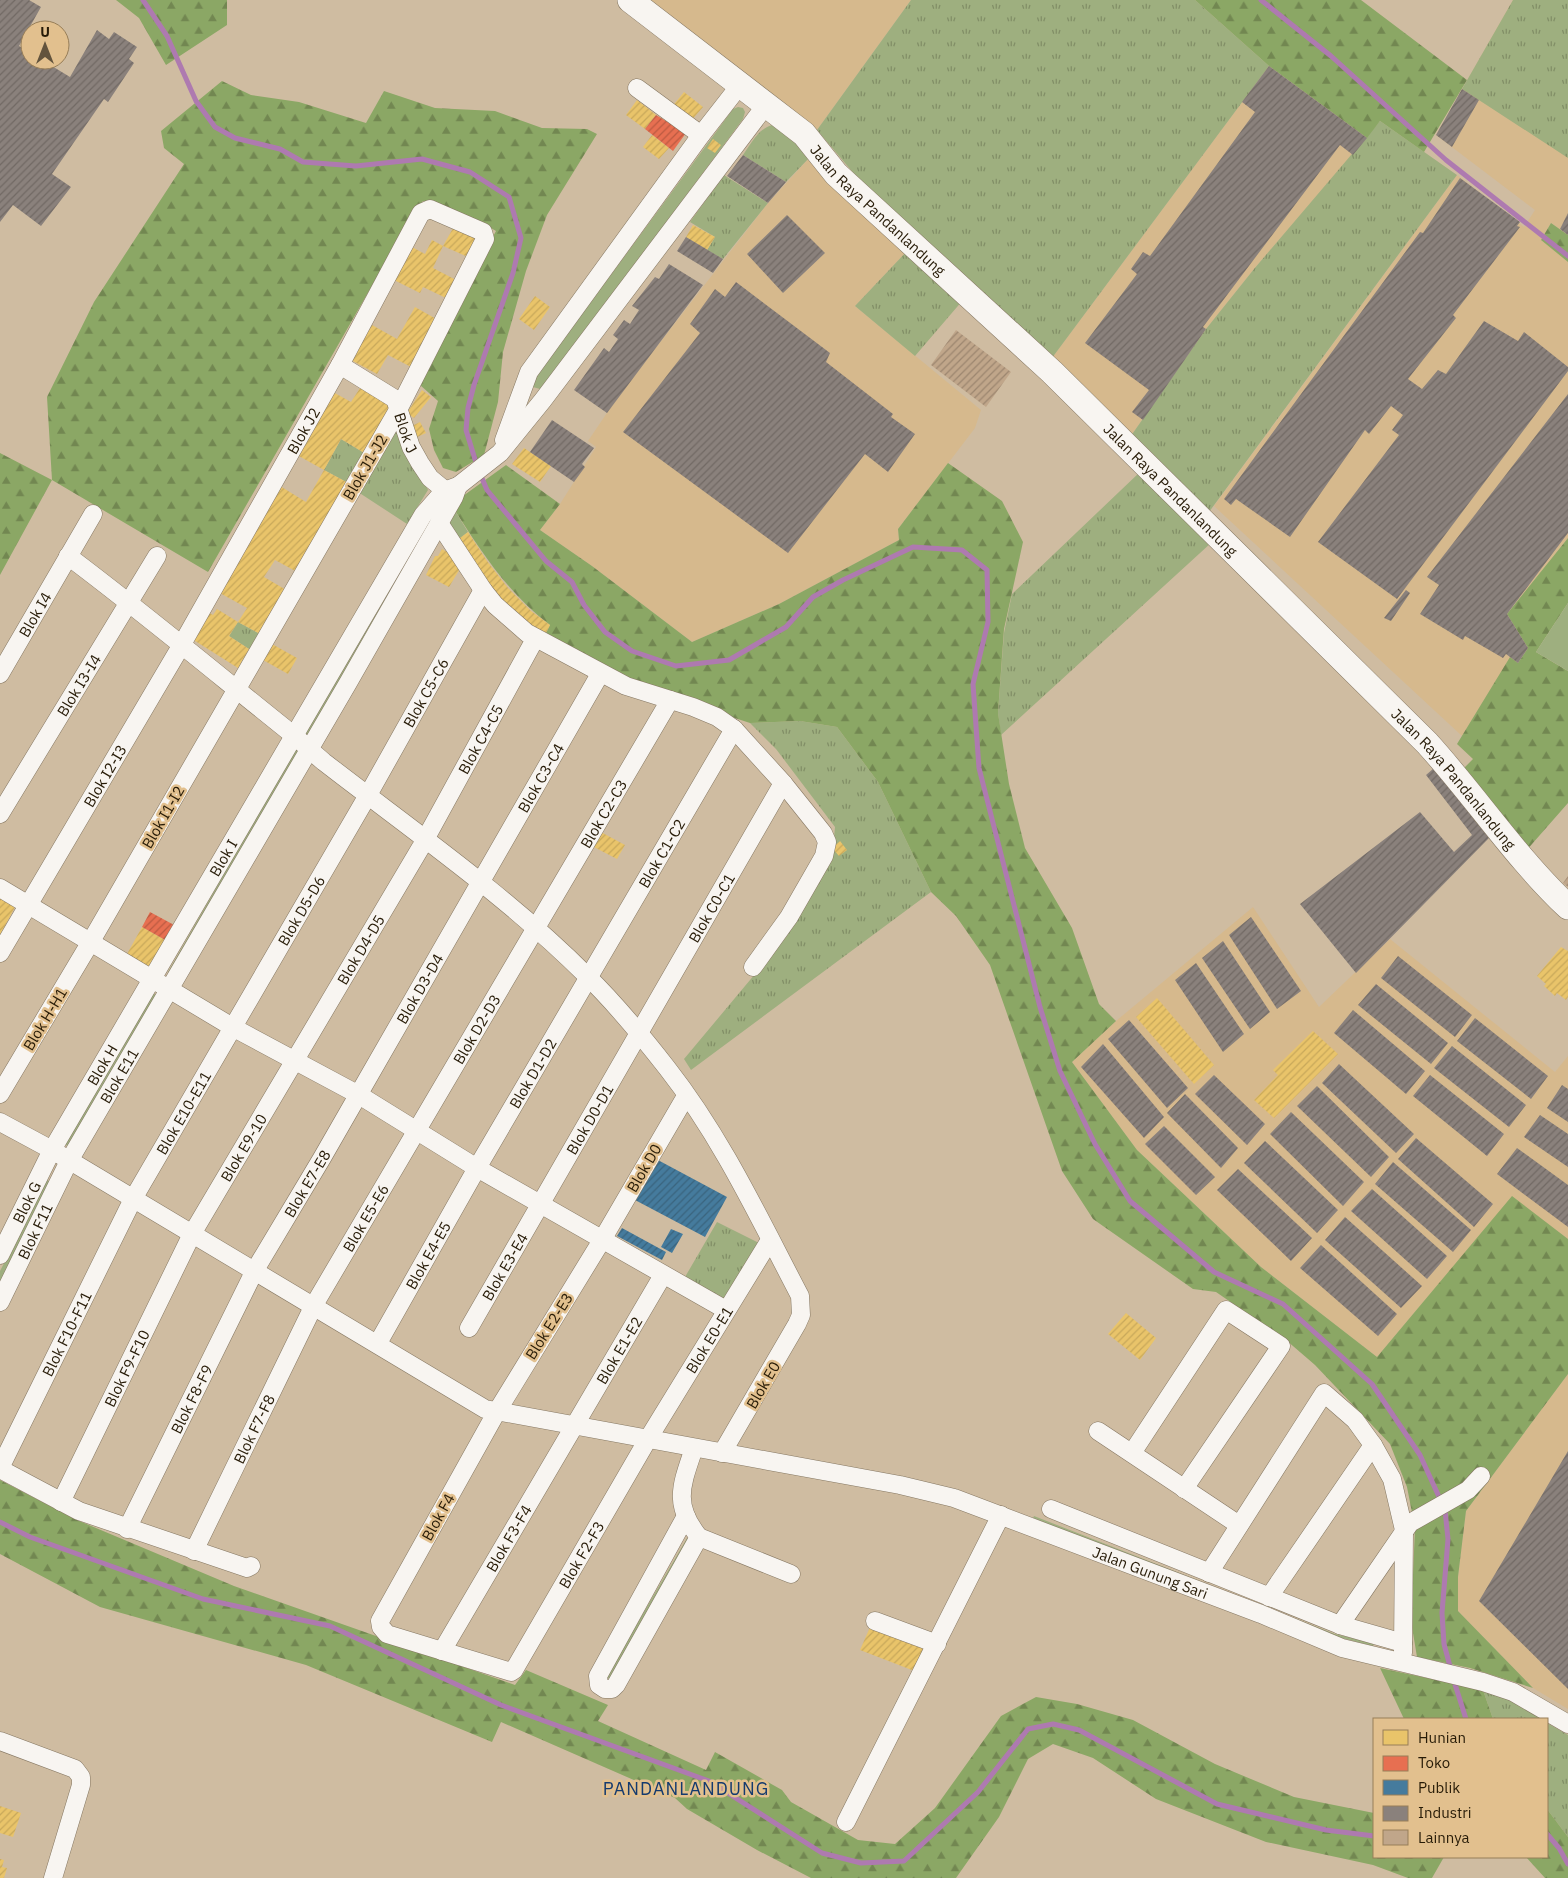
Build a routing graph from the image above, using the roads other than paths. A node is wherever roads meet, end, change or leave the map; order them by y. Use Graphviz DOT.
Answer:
graph roads {
  1 [pos="630,0"];
  2 [pos="637,88"];
  3 [pos="753,95"];
  4 [pos="701,135"];
  5 [pos="421,213"];
  6 [pos="340,365"];
  7 [pos="398,410"];
  8 [pos="500,453"];
  9 [pos="455,489"];
  10 [pos="94,514"];
  11 [pos="438,523"];
  12 [pos="68,556"];
  13 [pos="157,556"];
  14 [pos="483,590"];
  15 [pos="128,601"];
  16 [pos="535,638"];
  17 [pos="181,646"];
  18 [pos="0,674"];
  19 [pos="600,674"];
  20 [pos="236,691"];
  21 [pos="670,700"];
  22 [pos="734,729"];
  23 [pos="295,736"];
  24 [pos="309,749"];
  25 [pos="783,783"];
  26 [pos="368,795"];
  27 [pos="0,814"];
  28 [pos="425,839"];
  29 [pos="481,883"];
  30 [pos="0,888"];
  31 [pos="27,905"];
  32 [pos="1568,907"];
  33 [pos="535,928"];
  34 [pos="90,943"];
  35 [pos="0,953"];
  36 [pos="753,967"];
  37 [pos="590,978"];
  38 [pos="152,979"];
  39 [pos="170,990"];
  40 [pos="234,1028"];
  41 [pos="639,1033"];
  42 [pos="295,1060"];
  43 [pos="0,1094"];
  44 [pos="359,1095"];
  45 [pos="686,1096"];
  46 [pos="0,1122"];
  47 [pos="418,1130"];
  48 [pos="52,1150"];
  49 [pos="69,1161"];
  50 [pos="477,1168"];
  51 [pos="132,1199"];
  52 [pos="540,1204"];
  53 [pos="192,1234"];
  54 [pos="602,1240"];
  55 [pos="770,1240"];
  56 [pos="0,1255"];
  57 [pos="254,1270"];
  58 [pos="663,1275"];
  59 [pos="0,1302"];
  60 [pos="314,1305"];
  61 [pos="726,1310"];
  62 [pos="469,1328"];
  63 [pos="378,1343"];
  64 [pos="496,1413"];
  65 [pos="573,1425"];
  66 [pos="1098,1431"];
  67 [pos="648,1439"];
  68 [pos="1373,1445"];
  69 [pos="694,1448"];
  70 [pos="1132,1453"];
  71 [pos="722,1454"];
  72 [pos="0,1469"];
  73 [pos="1481,1476"];
  74 [pos="1184,1489"];
  75 [pos="60,1502"];
  76 [pos="1051,1509"];
  77 [pos="1000,1515"];
  78 [pos="686,1516"];
  79 [pos="1239,1525"];
  80 [pos="127,1528"];
  81 [pos="1404,1530"];
  82 [pos="699,1538"];
  83 [pos="194,1551"];
  84 [pos="251,1566"];
  85 [pos="1208,1573"];
  86 [pos="791,1574"];
  87 [pos="1269,1597"];
  88 [pos="876,1621"];
  89 [pos="1340,1625"];
  90 [pos="1403,1643"];
  91 [pos="937,1644"];
  92 [pos="442,1652"];
  93 [pos="1403,1663"];
  94 [pos="1568,1724"];
  95 [pos="0,1741"];
  96 [pos="846,1822"];
  97 [pos="53,1878"];
  1 -- 3 [label="street, Jalan Raya Pandanlandung"];
  2 -- 4 [label="street"];
  3 -- 4 [label="street"];
  3 -- 8 [label="street"];
  3 -- 32 [label="street, Jalan Raya Pandanlandung"];
  4 -- 8 [label="street"];
  5 -- 6 [label="street, Blok J2"];
  5 -- 7 [label="street, Blok J1-J2"];
  6 -- 7 [label="street, Blok J"];
  6 -- 17 [label="street, Blok J2"];
  7 -- 9 [label="street, Blok J"];
  7 -- 20 [label="street, Blok J1-J2"];
  8 -- 9 [label="street"];
  9 -- 11 [label="street, Blok E11"];
  9 -- 23 [label="street, Blok I"];
  10 -- 12 [label="street, Blok I4"];
  11 -- 14 [label="street"];
  11 -- 24 [label="street, Blok E11"];
  12 -- 15 [label="street"];
  12 -- 18 [label="street, Blok I4"];
  13 -- 15 [label="street, Blok I3-I4"];
  14 -- 16 [label="street"];
  14 -- 26 [label="street, Blok C5-C6"];
  15 -- 17 [label="street"];
  15 -- 27 [label="street, Blok I3-I4"];
  16 -- 19 [label="street"];
  16 -- 28 [label="street, Blok C4-C5"];
  17 -- 20 [label="street"];
  17 -- 31 [label="street, Blok I2-I3"];
  19 -- 21 [label="street"];
  19 -- 29 [label="street, Blok C3-C4"];
  20 -- 23 [label="street"];
  20 -- 34 [label="street, Blok I1-I2"];
  21 -- 22 [label="street"];
  21 -- 33 [label="street, Blok C2-C3"];
  22 -- 25 [label="street"];
  22 -- 37 [label="street, Blok C1-C2"];
  23 -- 24 [label="street"];
  23 -- 38 [label="street, Blok I"];
  24 -- 26 [label="street"];
  24 -- 39 [label="street, Blok E11"];
  25 -- 36 [label="street"];
  25 -- 41 [label="street, Blok C0-C1"];
  26 -- 28 [label="street"];
  26 -- 40 [label="street, Blok D5-D6"];
  28 -- 29 [label="street"];
  28 -- 42 [label="street, Blok D4-D5"];
  29 -- 33 [label="street"];
  29 -- 44 [label="street, Blok D3-D4"];
  30 -- 31 [label="street"];
  31 -- 34 [label="street"];
  31 -- 35 [label="street, Blok I2-I3"];
  33 -- 37 [label="street"];
  33 -- 47 [label="street, Blok D2-D3"];
  34 -- 38 [label="street"];
  34 -- 43 [label="street, Blok H-H1"];
  37 -- 41 [label="street"];
  37 -- 50 [label="street, Blok D1-D2"];
  38 -- 39 [label="street"];
  38 -- 48 [label="street, Blok H"];
  39 -- 40 [label="street"];
  39 -- 49 [label="street, Blok E11"];
  40 -- 42 [label="street"];
  40 -- 51 [label="street, Blok E10-E11"];
  41 -- 45 [label="street"];
  41 -- 52 [label="street, Blok D0-D1"];
  42 -- 44 [label="street"];
  42 -- 53 [label="street, Blok E9-10"];
  44 -- 47 [label="street"];
  44 -- 57 [label="street, Blok E7-E8"];
  45 -- 54 [label="street, Blok D0"];
  45 -- 55 [label="street"];
  46 -- 48 [label="street, Jalan Gunung Sari"];
  47 -- 50 [label="street"];
  47 -- 60 [label="street, Blok E5-E6"];
  48 -- 49 [label="street, Jalan Gunung Sari"];
  48 -- 56 [label="street, Blok G"];
  49 -- 51 [label="street, Jalan Gunung Sari"];
  49 -- 59 [label="street, Blok F11"];
  50 -- 52 [label="street"];
  50 -- 63 [label="street, Blok E4-E5"];
  51 -- 53 [label="street, Jalan Gunung Sari"];
  51 -- 72 [label="street, Blok F10-F11"];
  52 -- 54 [label="street"];
  52 -- 62 [label="street, Blok E3-E4"];
  53 -- 57 [label="street, Jalan Gunung Sari"];
  53 -- 75 [label="street, Blok F9-F10"];
  54 -- 58 [label="street"];
  54 -- 64 [label="street, Blok E2-E3"];
  55 -- 61 [label="street, Blok E0-E1"];
  55 -- 71 [label="street, Blok E0"];
  57 -- 60 [label="street, Jalan Gunung Sari"];
  57 -- 80 [label="street, Blok F8-F9"];
  58 -- 61 [label="street"];
  58 -- 65 [label="street, Blok E1-E2"];
  60 -- 63 [label="street, Jalan Gunung Sari"];
  60 -- 83 [label="street, Blok F7-F8"];
  61 -- 67 [label="street, Blok E0-E1"];
  63 -- 64 [label="street, Jalan Gunung Sari"];
  64 -- 65 [label="street, Jalan Gunung Sari"];
  64 -- 92 [label="street, Blok F4"];
  65 -- 67 [label="street, Jalan Gunung Sari"];
  65 -- 92 [label="street, Blok F3-F4"];
  66 -- 70 [label="street"];
  67 -- 69 [label="street, Jalan Gunung Sari"];
  67 -- 92 [label="street, Blok F2-F3"];
  68 -- 79 [label="street"];
  68 -- 81 [label="street"];
  68 -- 87 [label="street"];
  69 -- 71 [label="street, Jalan Gunung Sari"];
  69 -- 78 [label="street"];
  70 -- 74 [label="street"];
  70 -- 74 [label="street"];
  71 -- 77 [label="street, Jalan Gunung Sari"];
  72 -- 75 [label="street"];
  73 -- 81 [label="street"];
  74 -- 79 [label="street"];
  75 -- 80 [label="street"];
  76 -- 85 [label="street"];
  77 -- 91 [label="street"];
  77 -- 93 [label="street, Jalan Gunung Sari"];
  78 -- 82 [label="street"];
  78 -- 82 [label="street"];
  79 -- 85 [label="street"];
  80 -- 83 [label="street"];
  81 -- 89 [label="street"];
  81 -- 90 [label="street"];
  82 -- 86 [label="street"];
  83 -- 84 [label="street"];
  85 -- 87 [label="street"];
  87 -- 89 [label="street"];
  88 -- 91 [label="street"];
  89 -- 90 [label="street"];
  90 -- 93 [label="street"];
  91 -- 96 [label="street"];
  93 -- 94 [label="street, Jalan Gunung Sari"];
  95 -- 97 [label="street"];
}
